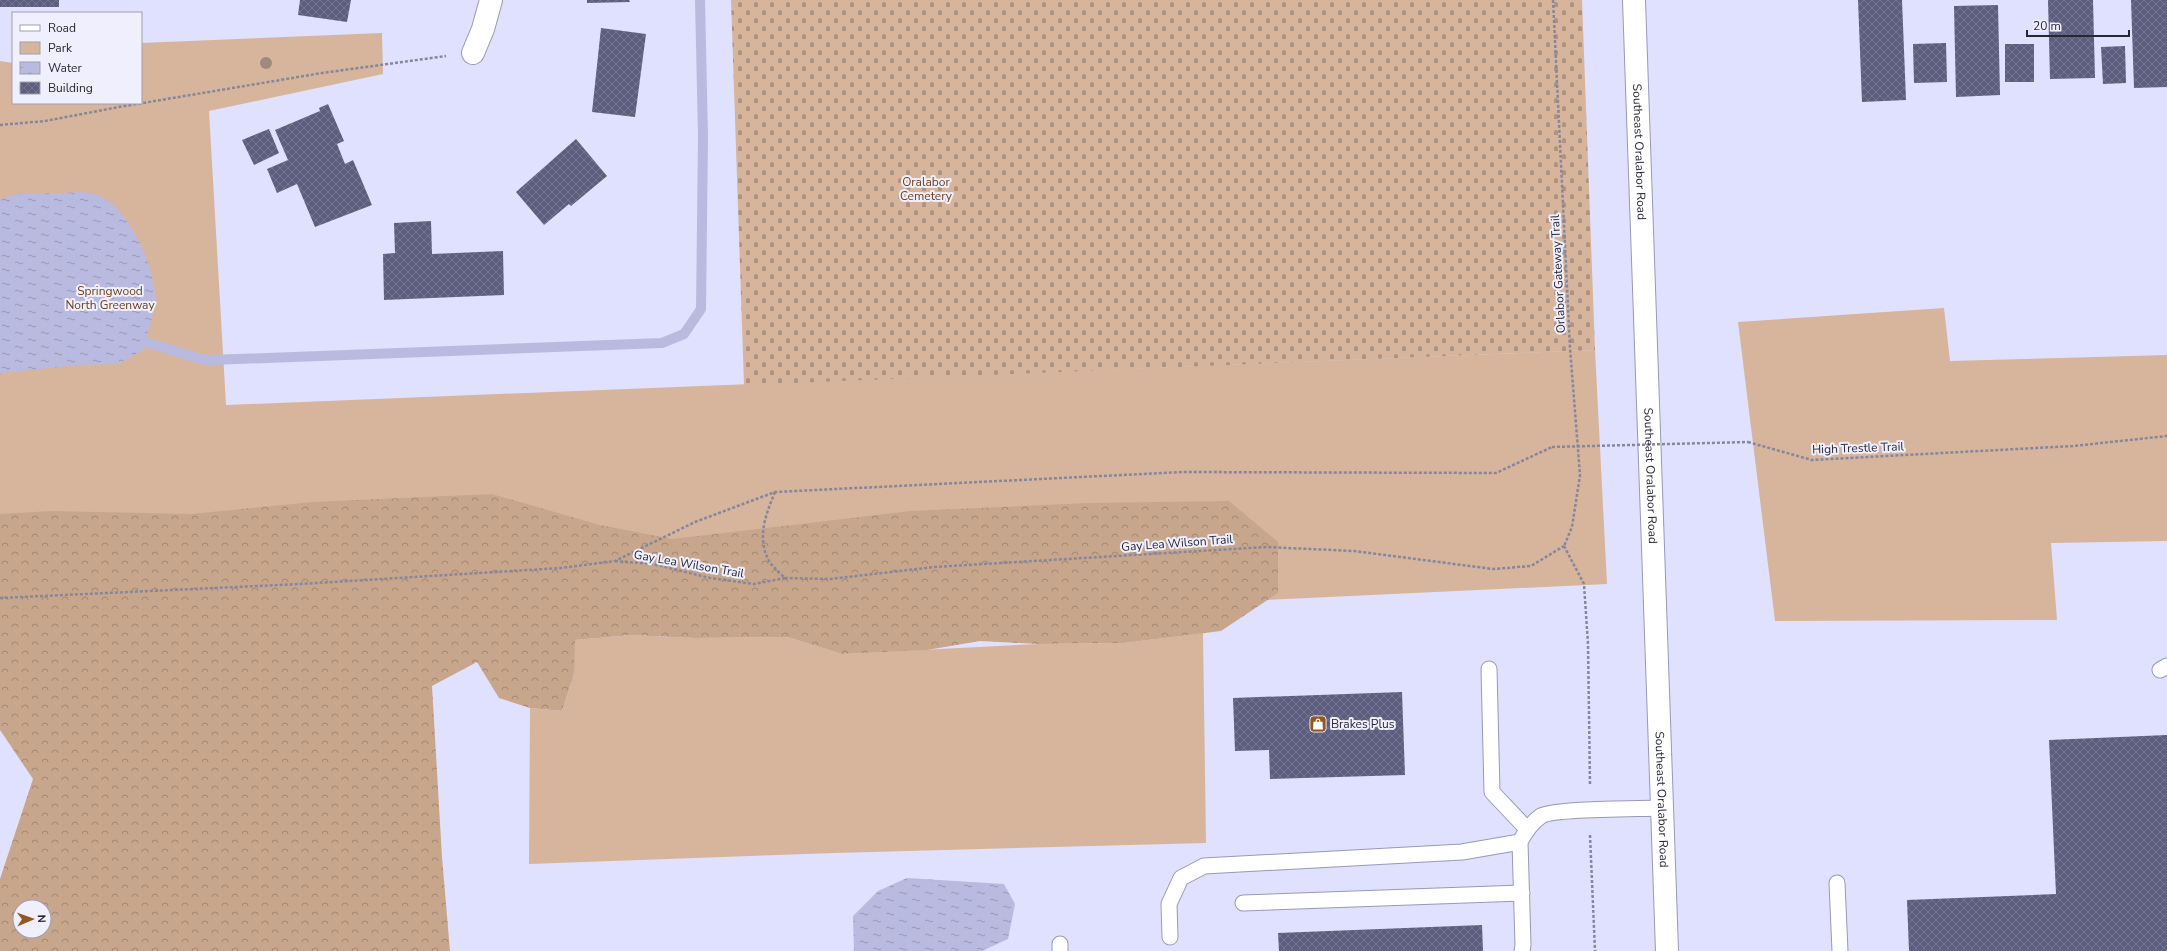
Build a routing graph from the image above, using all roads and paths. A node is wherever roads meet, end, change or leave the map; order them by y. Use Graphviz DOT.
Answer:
graph roads {
  1 [pos="491,0"];
  2 [pos="1553,0"];
  3 [pos="1634,0"];
  4 [pos="473,53"];
  5 [pos="142,103"];
  6 [pos="137,104"];
  7 [pos="0,125"];
  8 [pos="2167,436"];
  9 [pos="775,492"];
  10 [pos="1564,546"];
  11 [pos="615,561"];
  12 [pos="785,578"];
  13 [pos="0,598"];
  14 [pos="1489,669"];
  15 [pos="1662,808"];
  16 [pos="1590,810"];
  17 [pos="1527,829"];
  18 [pos="1520,842"];
  19 [pos="1837,883"];
  20 [pos="1522,893"];
  21 [pos="1243,903"];
  22 [pos="1170,937"];
  23 [pos="1522,951"];
  24 [pos="1595,951"];
  25 [pos="1667,951"];
  26 [pos="1840,951"];
  1 -- 4 [label="main road"];
  2 -- 10 [label="path, Orlabor Gateway Trail"];
  3 -- 15 [label="main road, Southeast Oralabor Road"];
  4 -- 5 [label="path"];
  6 -- 7 [label="path"];
  8 -- 9 [label="path, High Trestle Trail, bridge"];
  9 -- 11 [label="path"];
  9 -- 12 [label="path"];
  10 -- 12 [label="path, Gay Lea Wilson Trail"];
  10 -- 16 [label="path"];
  11 -- 12 [label="path, Gay Lea Wilson Trail"];
  11 -- 13 [label="path"];
  14 -- 17 [label="lane"];
  15 -- 16 [label="lane"];
  15 -- 25 [label="main road, Southeast Oralabor Road"];
  16 -- 17 [label="lane"];
  16 -- 24 [label="path"];
  17 -- 18 [label="lane"];
  18 -- 20 [label="lane"];
  18 -- 22 [label="lane"];
  19 -- 26 [label="lane"];
  20 -- 21 [label="lane"];
  20 -- 23 [label="lane"];
}
